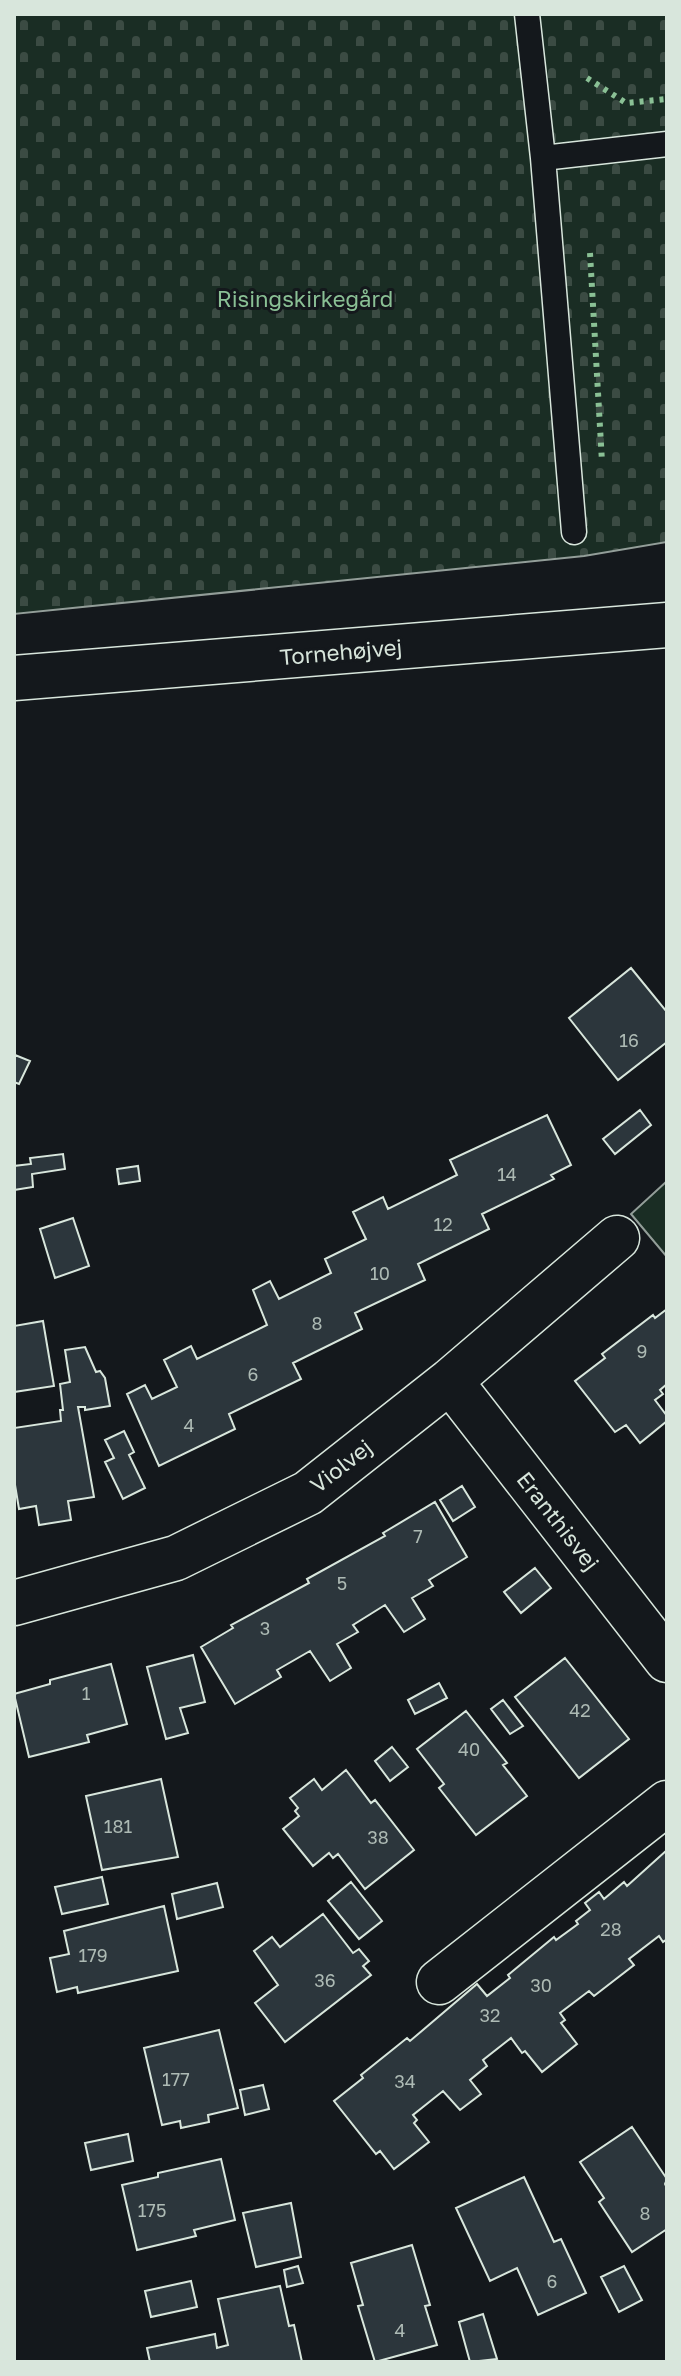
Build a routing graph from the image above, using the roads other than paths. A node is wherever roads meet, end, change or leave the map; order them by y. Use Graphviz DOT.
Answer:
graph roads {
  1 [pos="527,14"];
  2 [pos="667,144"];
  3 [pos="543,158"];
  4 [pos="574,532"];
  5 [pos="667,625"];
  6 [pos="14,678"];
  7 [pos="617,1238"];
  8 [pos="450,1381"];
  9 [pos="14,1603"];
  10 [pos="667,1660"];
  11 [pos="667,1803"];
  12 [pos="439,1982"];
  1 -- 3 [label="lane"];
  2 -- 3 [label="lane"];
  3 -- 4 [label="lane"];
  5 -- 6 [label="street, Tornehøjvej"];
  7 -- 8 [label="street, Violvej"];
  8 -- 9 [label="street, Violvej"];
  8 -- 10 [label="street, Eranthisvej"];
  11 -- 12 [label="street"];
}
